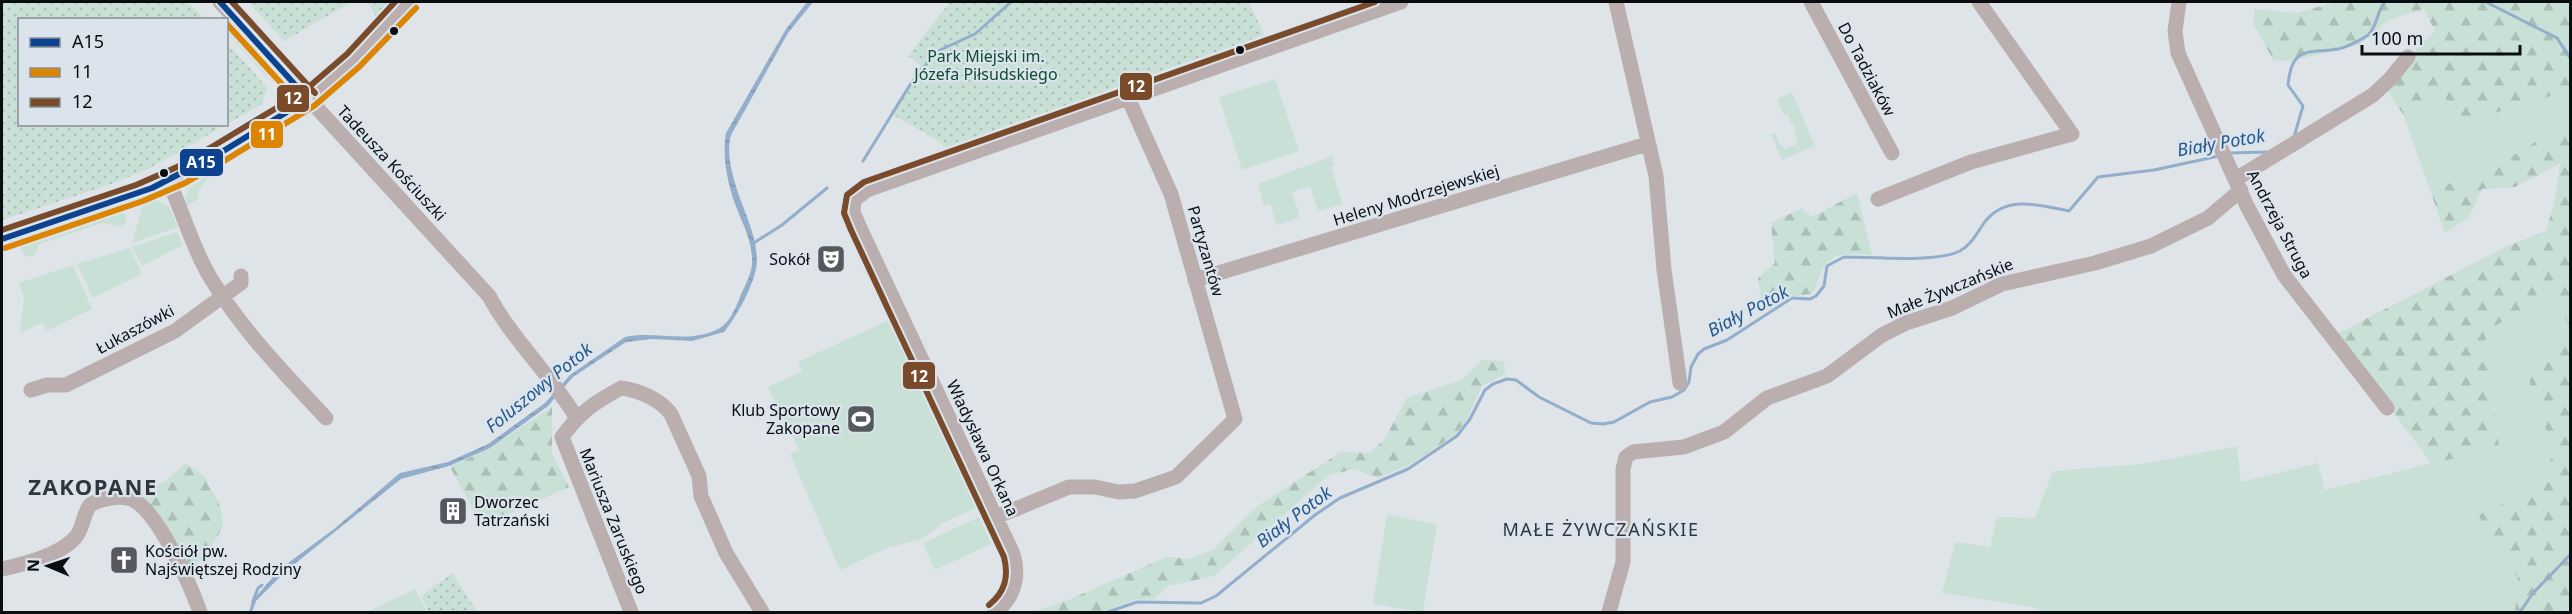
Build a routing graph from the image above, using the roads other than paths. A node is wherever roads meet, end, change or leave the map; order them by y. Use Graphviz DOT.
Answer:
graph roads {
  1 [pos="220,2"];
  2 [pos="1401,2"];
  3 [pos="1616,2"];
  4 [pos="1811,2"];
  5 [pos="1979,2"];
  6 [pos="2179,2"];
  7 [pos="407,3"];
  8 [pos="2408,57"];
  9 [pos="1128,98"];
  10 [pos="308,99"];
  11 [pos="1647,144"];
  12 [pos="1892,153"];
  13 [pos="2235,177"];
  14 [pos="168,180"];
  15 [pos="1878,199"];
  16 [pos="2,239"];
  17 [pos="241,276"];
  18 [pos="1195,280"];
  19 [pos="222,296"];
  20 [pos="1680,383"];
  21 [pos="31,390"];
  22 [pos="2387,408"];
  23 [pos="576,417"];
  24 [pos="326,418"];
  25 [pos="996,517"];
  26 [pos="2,569"];
  27 [pos="200,612"];
  28 [pos="631,612"];
  29 [pos="762,612"];
  30 [pos="995,612"];
  31 [pos="1609,612"];
  1 -- 10 [label="street, Tadeusza Kościuszki"];
  2 -- 9 [label="street"];
  3 -- 11 [label="street"];
  4 -- 12 [label="street, Do Tadziaków"];
  5 -- 15 [label="street"];
  6 -- 13 [label="street, Andrzeja Struga"];
  7 -- 10 [label="street"];
  8 -- 13 [label="street, Małe Żywczańskie"];
  9 -- 18 [label="street, Partyzantów"];
  9 -- 25 [label="street, Władysława Orkana"];
  10 -- 14 [label="street"];
  10 -- 23 [label="street, Tadeusza Kościuszki"];
  11 -- 18 [label="street, Heleny Modrzejewskiej"];
  11 -- 20 [label="street"];
  13 -- 22 [label="street, Andrzeja Struga"];
  13 -- 31 [label="street, Małe Żywczańskie"];
  14 -- 16 [label="street"];
  14 -- 19 [label="street"];
  17 -- 19 [label="street, Łukaszówki"];
  18 -- 25 [label="street, Partyzantów"];
  19 -- 21 [label="street, Łukaszówki"];
  19 -- 24 [label="street"];
  23 -- 28 [label="street, Mariusza Zaruskiego"];
  23 -- 29 [label="street"];
  25 -- 30 [label="street, Władysława Orkana"];
  26 -- 27 [label="street"];
}
